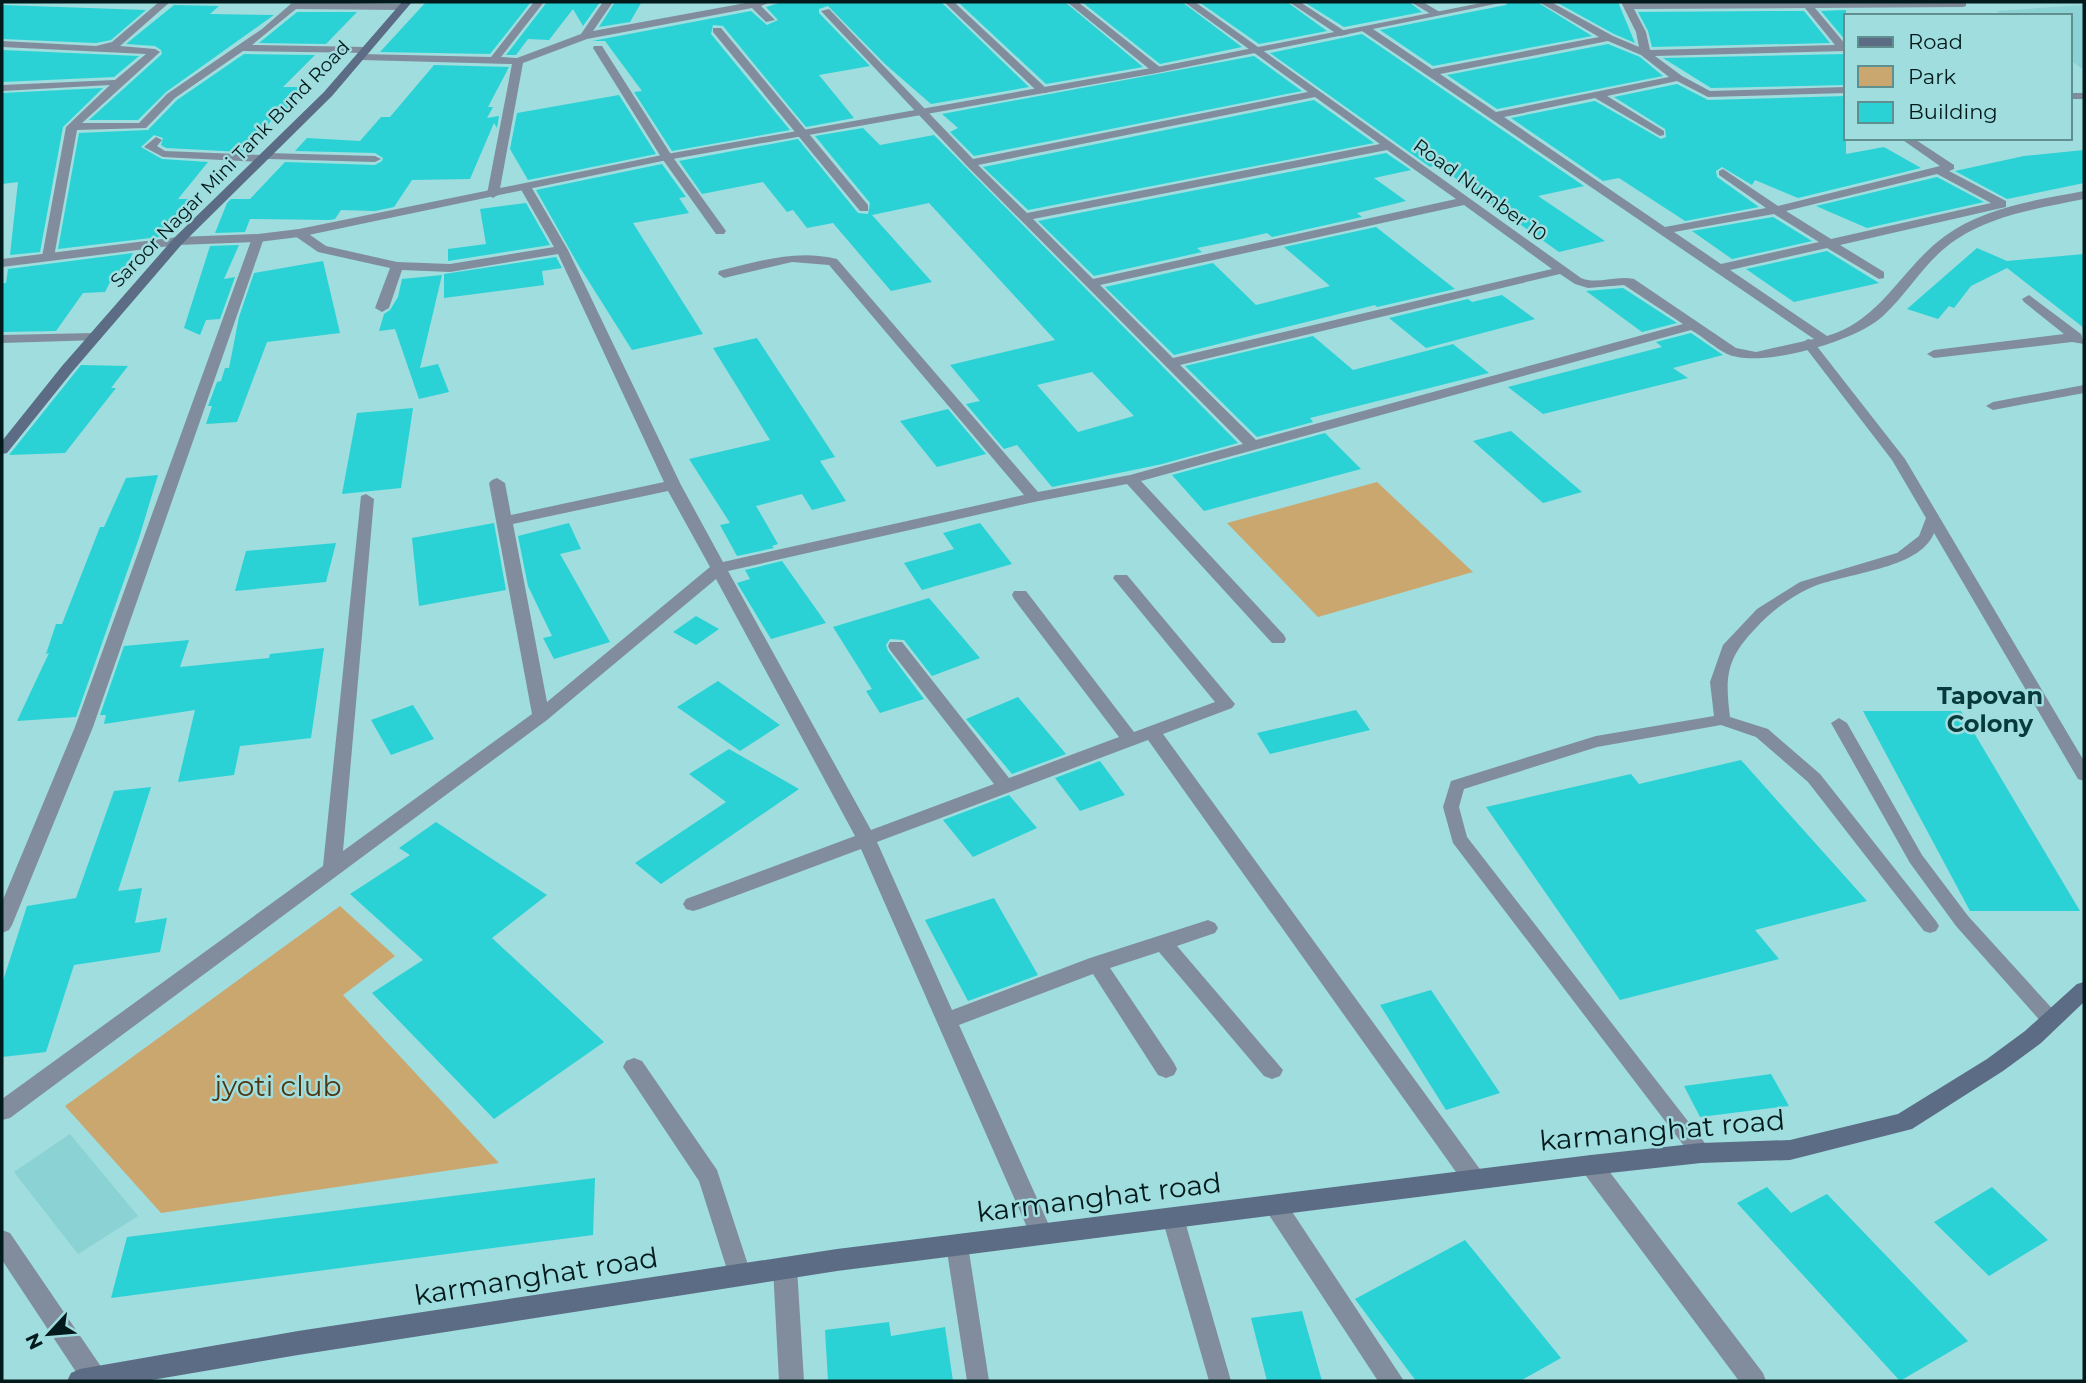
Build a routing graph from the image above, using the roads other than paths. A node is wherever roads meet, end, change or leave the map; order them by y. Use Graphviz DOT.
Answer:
graph roads {
  1 [pos="163,2"];
  2 [pos="539,2"];
  3 [pos="608,2"];
  4 [pos="695,2"];
  5 [pos="766,2"];
  6 [pos="949,2"];
  7 [pos="1072,2"];
  8 [pos="1189,2"];
  9 [pos="1294,2"];
  10 [pos="1416,2"];
  11 [pos="1500,2"];
  12 [pos="1544,2"];
  13 [pos="295,4"];
  14 [pos="405,4"];
  15 [pos="754,4"];
  16 [pos="1626,4"];
  17 [pos="1807,4"];
  18 [pos="1963,4"];
  19 [pos="826,11"];
  20 [pos="693,14"];
  21 [pos="1438,14"];
  22 [pos="770,20"];
  23 [pos="1366,29"];
  24 [pos="718,30"];
  25 [pos="1344,34"];
  26 [pos="585,36"];
  27 [pos="1609,38"];
  28 [pos="8,44"];
  29 [pos="1844,47"];
  30 [pos="103,48"];
  31 [pos="242,48"];
  32 [pos="598,48"];
  33 [pos="1844,48"];
  34 [pos="1256,51"];
  35 [pos="1645,53"];
  36 [pos="363,54"];
  37 [pos="2,60"];
  38 [pos="494,60"];
  39 [pos="519,61"];
  40 [pos="1157,70"];
  41 [pos="1430,72"];
  42 [pos="1678,78"];
  43 [pos="117,83"];
  44 [pos="2,88"];
  45 [pos="1832,90"];
  46 [pos="1844,90"];
  47 [pos="1043,91"];
  48 [pos="1315,94"];
  49 [pos="1596,94"];
  50 [pos="1844,98"];
  51 [pos="923,113"];
  52 [pos="1494,116"];
  53 [pos="72,127"];
  54 [pos="1660,133"];
  55 [pos="800,134"];
  56 [pos="134,135"];
  57 [pos="1908,140"];
  58 [pos="1389,146"];
  59 [pos="265,157"];
  60 [pos="667,157"];
  61 [pos="375,159"];
  62 [pos="970,163"];
  63 [pos="1941,171"];
  64 [pos="1723,173"];
  65 [pos="525,186"];
  66 [pos="493,194"];
  67 [pos="2084,195"];
  68 [pos="1465,201"];
  69 [pos="864,208"];
  70 [pos="1776,210"];
  71 [pos="1025,217"];
  72 [pos="720,231"];
  73 [pos="1662,231"];
  74 [pos="299,233"];
  75 [pos="258,238"];
  76 [pos="178,241"];
  77 [pos="1828,243"];
  78 [pos="562,250"];
  79 [pos="48,257"];
  80 [pos="2,263"];
  81 [pos="397,266"];
  82 [pos="1718,269"];
  83 [pos="1562,270"];
  84 [pos="723,274"];
  85 [pos="1879,275"];
  86 [pos="1092,283"];
  87 [pos="2029,299"];
  88 [pos="382,308"];
  89 [pos="1694,324"];
  90 [pos="94,337"];
  91 [pos="2,339"];
  92 [pos="1824,340"];
  93 [pos="2080,341"];
  94 [pos="1808,343"];
  95 [pos="1934,355"];
  96 [pos="1170,363"];
  97 [pos="2084,389"];
  98 [pos="1993,406"];
  99 [pos="1251,444"];
  100 [pos="2,450"];
  101 [pos="1131,479"];
  102 [pos="497,483"];
  103 [pos="673,485"];
  104 [pos="1034,497"];
  105 [pos="366,499"];
  106 [pos="1933,518"];
  107 [pos="504,522"];
  108 [pos="719,568"];
  109 [pos="1121,578"];
  110 [pos="1020,595"];
  111 [pos="1278,639"];
  112 [pos="897,646"];
  113 [pos="541,716"];
  114 [pos="1722,720"];
  115 [pos="1839,723"];
  116 [pos="1152,732"];
  117 [pos="1131,740"];
  118 [pos="2084,775"];
  119 [pos="1006,787"];
  120 [pos="866,839"];
  121 [pos="332,869"];
  122 [pos="693,904"];
  123 [pos="2,925"];
  124 [pos="1930,926"];
  125 [pos="1208,928"];
  126 [pos="1163,943"];
  127 [pos="1097,964"];
  128 [pos="2084,990"];
  129 [pos="2051,1020"];
  130 [pos="945,1021"];
  131 [pos="634,1068"];
  132 [pos="1166,1069"];
  133 [pos="1272,1070"];
  134 [pos="2,1111"];
  135 [pos="1701,1153"];
  136 [pos="1591,1165"];
  137 [pos="1474,1179"];
  138 [pos="1275,1205"];
  139 [pos="1173,1218"];
  140 [pos="1041,1234"];
  141 [pos="2,1240"];
  142 [pos="957,1245"];
  143 [pos="785,1268"];
  144 [pos="739,1274"];
  145 [pos="148,1375"];
  146 [pos="88,1380"];
  147 [pos="792,1381"];
  148 [pos="978,1381"];
  149 [pos="1220,1381"];
  150 [pos="1392,1381"];
  151 [pos="1754,1381"];
  1 -- 30 [label="street"];
  2 -- 38 [label="street"];
  3 -- 26 [label="street"];
  4 -- 20 [label="street"];
  5 -- 15 [label="street"];
  6 -- 47 [label="street"];
  7 -- 40 [label="street"];
  8 -- 34 [label="street, Road Number 10"];
  9 -- 25 [label="street"];
  10 -- 21 [label="street"];
  11 -- 21 [label="street"];
  12 -- 27 [label="street"];
  13 -- 14 [label="street"];
  13 -- 31 [label="street"];
  14 -- 36 [label="main road, Saroor Nagar Mini Tank Bund Road"];
  15 -- 20 [label="street"];
  15 -- 22 [label="street"];
  16 -- 17 [label="street"];
  16 -- 35 [label="street"];
  17 -- 18 [label="street"];
  17 -- 29 [label="street"];
  19 -- 51 [label="street"];
  20 -- 26 [label="street"];
  21 -- 23 [label="street"];
  23 -- 25 [label="street"];
  23 -- 41 [label="street"];
  24 -- 55 [label="street"];
  25 -- 34 [label="street"];
  26 -- 39 [label="street"];
  27 -- 35 [label="street"];
  27 -- 41 [label="street"];
  28 -- 30 [label="street"];
  28 -- 37 [label="street"];
  30 -- 43 [label="street"];
  31 -- 36 [label="street"];
  31 -- 56 [label="street"];
  32 -- 60 [label="street"];
  33 -- 35 [label="street"];
  34 -- 40 [label="street"];
  34 -- 48 [label="street, Road Number 10"];
  35 -- 42 [label="street"];
  36 -- 38 [label="street"];
  36 -- 59 [label="main road, Saroor Nagar Mini Tank Bund Road"];
  38 -- 39 [label="street"];
  39 -- 66 [label="street"];
  40 -- 47 [label="street"];
  41 -- 52 [label="street"];
  42 -- 45 [label="street"];
  42 -- 49 [label="street"];
  43 -- 44 [label="street"];
  43 -- 53 [label="street"];
  45 -- 46 [label="street"];
  45 -- 50 [label="street"];
  47 -- 51 [label="street"];
  48 -- 58 [label="street, Road Number 10"];
  48 -- 62 [label="street"];
  49 -- 52 [label="street"];
  49 -- 54 [label="street"];
  51 -- 55 [label="street"];
  51 -- 62 [label="street"];
  52 -- 73 [label="street"];
  53 -- 56 [label="street"];
  53 -- 79 [label="street"];
  55 -- 60 [label="street"];
  55 -- 69 [label="street"];
  56 -- 59 [label="street"];
  57 -- 63 [label="street"];
  58 -- 68 [label="street, Road Number 10"];
  58 -- 71 [label="street"];
  59 -- 61 [label="street"];
  59 -- 76 [label="main road, Saroor Nagar Mini Tank Bund Road"];
  60 -- 65 [label="street"];
  60 -- 72 [label="street"];
  62 -- 71 [label="street"];
  63 -- 70 [label="street"];
  63 -- 77 [label="street"];
  64 -- 70 [label="street"];
  65 -- 66 [label="street"];
  65 -- 78 [label="street"];
  66 -- 74 [label="street"];
  67 -- 92 [label="street, Road Number 10"];
  68 -- 83 [label="street, Road Number 10"];
  68 -- 86 [label="street"];
  70 -- 73 [label="street"];
  70 -- 77 [label="street"];
  71 -- 86 [label="street"];
  73 -- 82 [label="street"];
  74 -- 75 [label="street"];
  74 -- 81 [label="street"];
  75 -- 76 [label="street"];
  75 -- 123 [label="street"];
  76 -- 79 [label="street"];
  76 -- 90 [label="main road, Saroor Nagar Mini Tank Bund Road"];
  77 -- 82 [label="street"];
  77 -- 85 [label="street"];
  78 -- 81 [label="street"];
  78 -- 103 [label="street"];
  79 -- 80 [label="street"];
  81 -- 88 [label="street"];
  82 -- 92 [label="street"];
  83 -- 89 [label="street, Road Number 10"];
  83 -- 96 [label="street"];
  84 -- 104 [label="street"];
  86 -- 96 [label="street"];
  87 -- 93 [label="street"];
  89 -- 94 [label="street, Road Number 10"];
  89 -- 99 [label="street"];
  90 -- 91 [label="street"];
  90 -- 100 [label="main road, Saroor Nagar Mini Tank Bund Road"];
  92 -- 94 [label="street, Road Number 10"];
  93 -- 95 [label="street"];
  94 -- 106 [label="lane"];
  96 -- 99 [label="street"];
  97 -- 98 [label="street"];
  99 -- 101 [label="street"];
  101 -- 104 [label="street"];
  101 -- 111 [label="street"];
  102 -- 107 [label="street"];
  103 -- 107 [label="street"];
  103 -- 108 [label="street"];
  104 -- 108 [label="street"];
  105 -- 121 [label="street"];
  106 -- 114 [label="lane"];
  106 -- 118 [label="lane"];
  107 -- 113 [label="street"];
  108 -- 113 [label="street"];
  108 -- 120 [label="street"];
  109 -- 116 [label="street"];
  110 -- 117 [label="street"];
  112 -- 119 [label="street"];
  113 -- 121 [label="street"];
  114 -- 124 [label="lane"];
  114 -- 135 [label="lane"];
  115 -- 129 [label="lane"];
  116 -- 117 [label="street"];
  116 -- 137 [label="street"];
  117 -- 119 [label="street"];
  119 -- 120 [label="street"];
  120 -- 122 [label="street"];
  120 -- 130 [label="street"];
  121 -- 134 [label="street"];
  125 -- 126 [label="street"];
  126 -- 127 [label="street"];
  126 -- 133 [label="street"];
  127 -- 130 [label="street"];
  127 -- 132 [label="street"];
  128 -- 129 [label="main road, karmanghat road"];
  129 -- 135 [label="main road, karmanghat road"];
  130 -- 140 [label="street"];
  131 -- 144 [label="street"];
  135 -- 136 [label="main road, karmanghat road"];
  136 -- 137 [label="main road, karmanghat road"];
  136 -- 151 [label="street"];
  137 -- 138 [label="main road, karmanghat road"];
  138 -- 139 [label="main road, karmanghat road"];
  138 -- 150 [label="street"];
  139 -- 140 [label="main road, karmanghat road"];
  139 -- 149 [label="lane"];
  140 -- 142 [label="main road, karmanghat road"];
  141 -- 146 [label="street"];
  142 -- 143 [label="main road, karmanghat road"];
  142 -- 148 [label="lane"];
  143 -- 144 [label="main road, karmanghat road"];
  143 -- 147 [label="street"];
  144 -- 145 [label="main road, karmanghat road"];
  145 -- 146 [label="main road, karmanghat road"];
}
